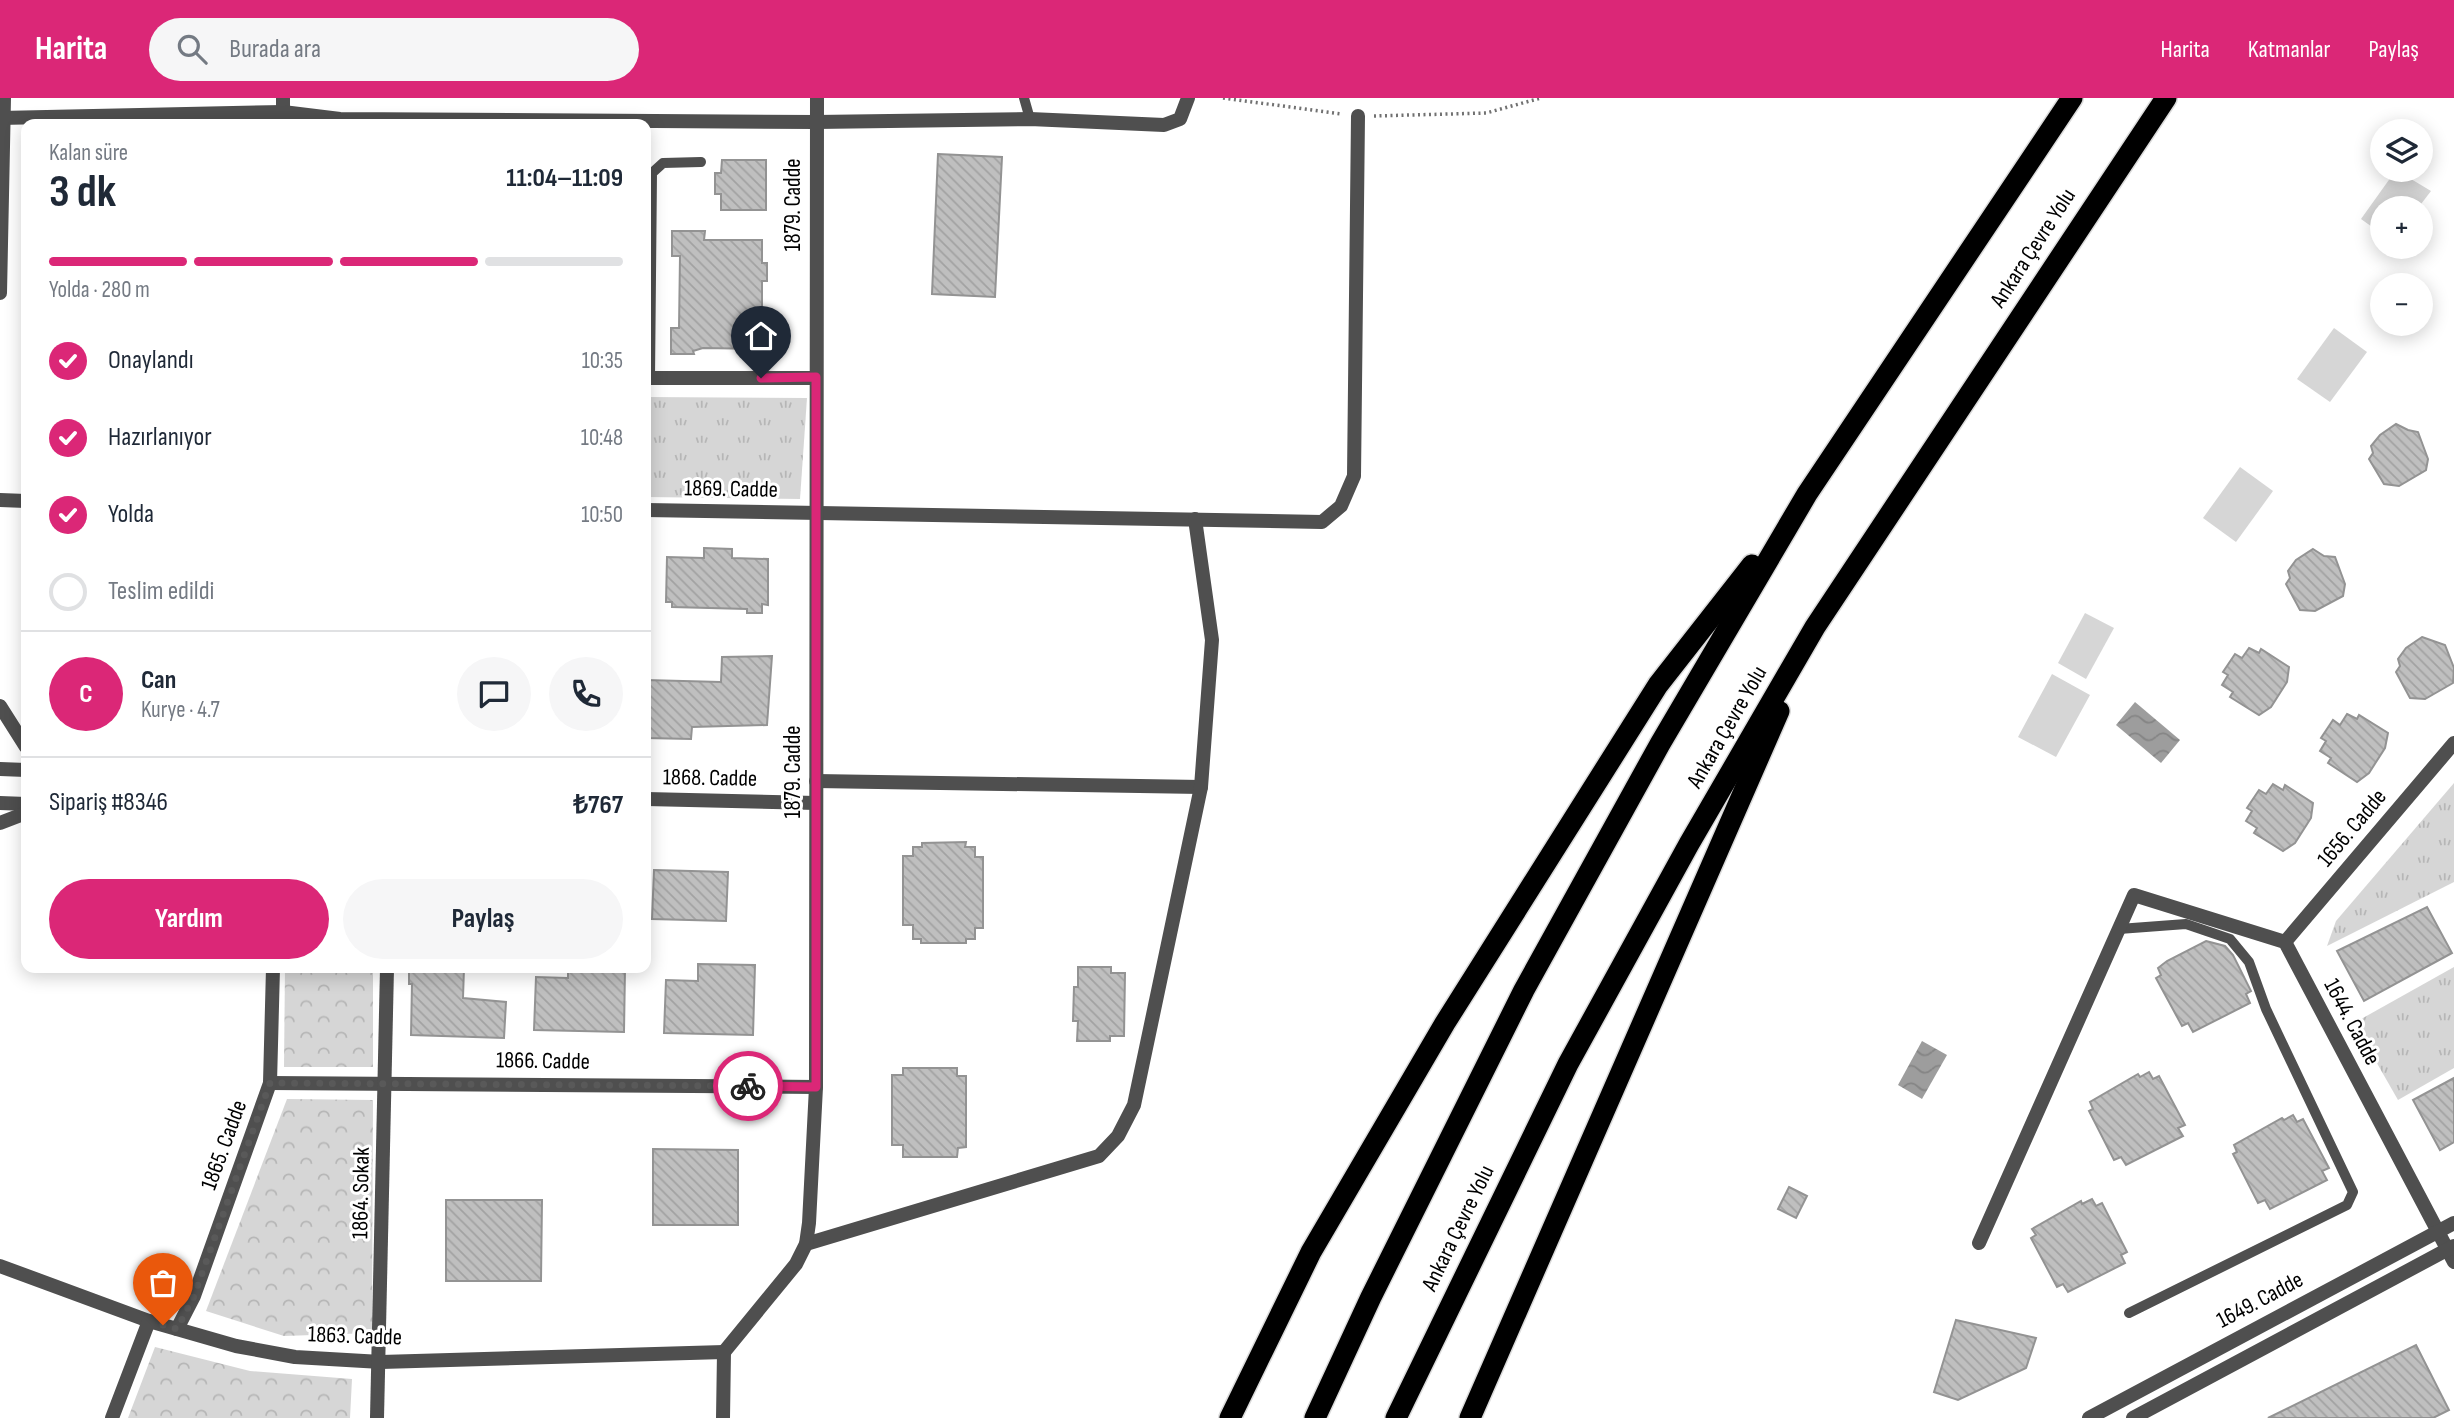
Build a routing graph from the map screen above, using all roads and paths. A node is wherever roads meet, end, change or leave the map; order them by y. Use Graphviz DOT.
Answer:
graph roads {
  1 [pos="4,98"];
  2 [pos="817,98"];
  3 [pos="1024,98"];
  4 [pos="1188,98"];
  5 [pos="1223,98"];
  6 [pos="1541,98"];
  7 [pos="2072,98"];
  8 [pos="2166,98"];
  9 [pos="283,111"];
  10 [pos="1358,116"];
  11 [pos="2,118"];
  12 [pos="341,119"];
  13 [pos="1030,120"];
  14 [pos="651,122"];
  15 [pos="816,122"];
  16 [pos="701,162"];
  17 [pos="651,224"];
  18 [pos="0,293"];
  19 [pos="816,377"];
  20 [pos="651,378"];
  21 [pos="1807,494"];
  22 [pos="0,500"];
  23 [pos="21,501"];
  24 [pos="651,510"];
  25 [pos="815,513"];
  26 [pos="1195,519"];
  27 [pos="1815,627"];
  28 [pos="0,706"];
  29 [pos="21,739"];
  30 [pos="2454,743"];
  31 [pos="0,769"];
  32 [pos="21,770"];
  33 [pos="816,781"];
  34 [pos="1201,787"];
  35 [pos="651,799"];
  36 [pos="0,803"];
  37 [pos="816,803"];
  38 [pos="21,804"];
  39 [pos="21,815"];
  40 [pos="0,823"];
  41 [pos="2119,929"];
  42 [pos="2284,942"];
  43 [pos="273,973"];
  44 [pos="387,973"];
  45 [pos="270,1083"];
  46 [pos="385,1083"];
  47 [pos="816,1087"];
  48 [pos="2454,1223"];
  49 [pos="2438,1232"];
  50 [pos="1979,1243"];
  51 [pos="806,1244"];
  52 [pos="2452,1253"];
  53 [pos="0,1266"];
  54 [pos="2129,1313"];
  55 [pos="149,1321"];
  56 [pos="177,1329"];
  57 [pos="724,1352"];
  58 [pos="381,1362"];
  59 [pos="112,1418"];
  60 [pos="377,1418"];
  61 [pos="723,1418"];
  62 [pos="1230,1418"];
  63 [pos="1315,1418"];
  64 [pos="1396,1418"];
  65 [pos="1470,1418"];
  66 [pos="2089,1418"];
  67 [pos="2133,1418"];
  1 -- 11 [label="street"];
  2 -- 15 [label="street, 1879. Cadde"];
  3 -- 13 [label="lane"];
  4 -- 13 [label="street"];
  5 -- 10 [label="path"];
  6 -- 10 [label="path"];
  7 -- 21 [label="highway, Ankara Çevre Yolu"];
  8 -- 27 [label="highway, Ankara Çevre Yolu"];
  9 -- 11 [label="street"];
  9 -- 12 [label="street"];
  10 -- 26 [label="street, 1869. Cadde"];
  11 -- 18 [label="street"];
  13 -- 15 [label="street"];
  14 -- 15 [label="street"];
  15 -- 19 [label="street, 1879. Cadde"];
  16 -- 17 [label="lane"];
  19 -- 20 [label="street"];
  19 -- 25 [label="street, 1879. Cadde"];
  21 -- 62 [label="highway"];
  21 -- 63 [label="highway, Ankara Çevre Yolu"];
  22 -- 23 [label="street"];
  24 -- 25 [label="street, 1869. Cadde"];
  25 -- 26 [label="street, 1869. Cadde"];
  25 -- 33 [label="street, 1879. Cadde"];
  26 -- 34 [label="street"];
  27 -- 64 [label="highway, Ankara Çevre Yolu"];
  27 -- 65 [label="highway"];
  28 -- 29 [label="street"];
  30 -- 42 [label="street, 1656. Cadde"];
  31 -- 32 [label="street"];
  33 -- 34 [label="street"];
  33 -- 37 [label="street, 1879. Cadde"];
  34 -- 51 [label="street"];
  35 -- 37 [label="street, 1868. Cadde"];
  36 -- 38 [label="street"];
  37 -- 47 [label="street, 1879. Cadde"];
  39 -- 40 [label="street"];
  41 -- 42 [label="street"];
  41 -- 50 [label="street"];
  41 -- 54 [label="lane"];
  42 -- 49 [label="street, 1644. Cadde"];
  43 -- 45 [label="street, 1865. Cadde"];
  44 -- 46 [label="street, 1864. Sokak"];
  45 -- 46 [label="street, 1866. Cadde"];
  45 -- 56 [label="street, 1865. Cadde"];
  46 -- 47 [label="street, 1866. Cadde"];
  46 -- 58 [label="street, 1864. Sokak"];
  47 -- 51 [label="street, 1879. Cadde"];
  48 -- 49 [label="street, 1649. Cadde"];
  49 -- 52 [label="street, 1644. Cadde"];
  49 -- 66 [label="street, 1649. Cadde"];
  51 -- 57 [label="street, 1879. Cadde"];
  52 -- 67 [label="street, 1649. Cadde"];
  53 -- 55 [label="street, 1863. Cadde"];
  55 -- 56 [label="street, 1863. Cadde"];
  55 -- 59 [label="street"];
  56 -- 58 [label="street, 1863. Cadde"];
  57 -- 58 [label="street, 1863. Cadde"];
  57 -- 61 [label="street"];
  58 -- 60 [label="street, 1864. Sokak"];
}
